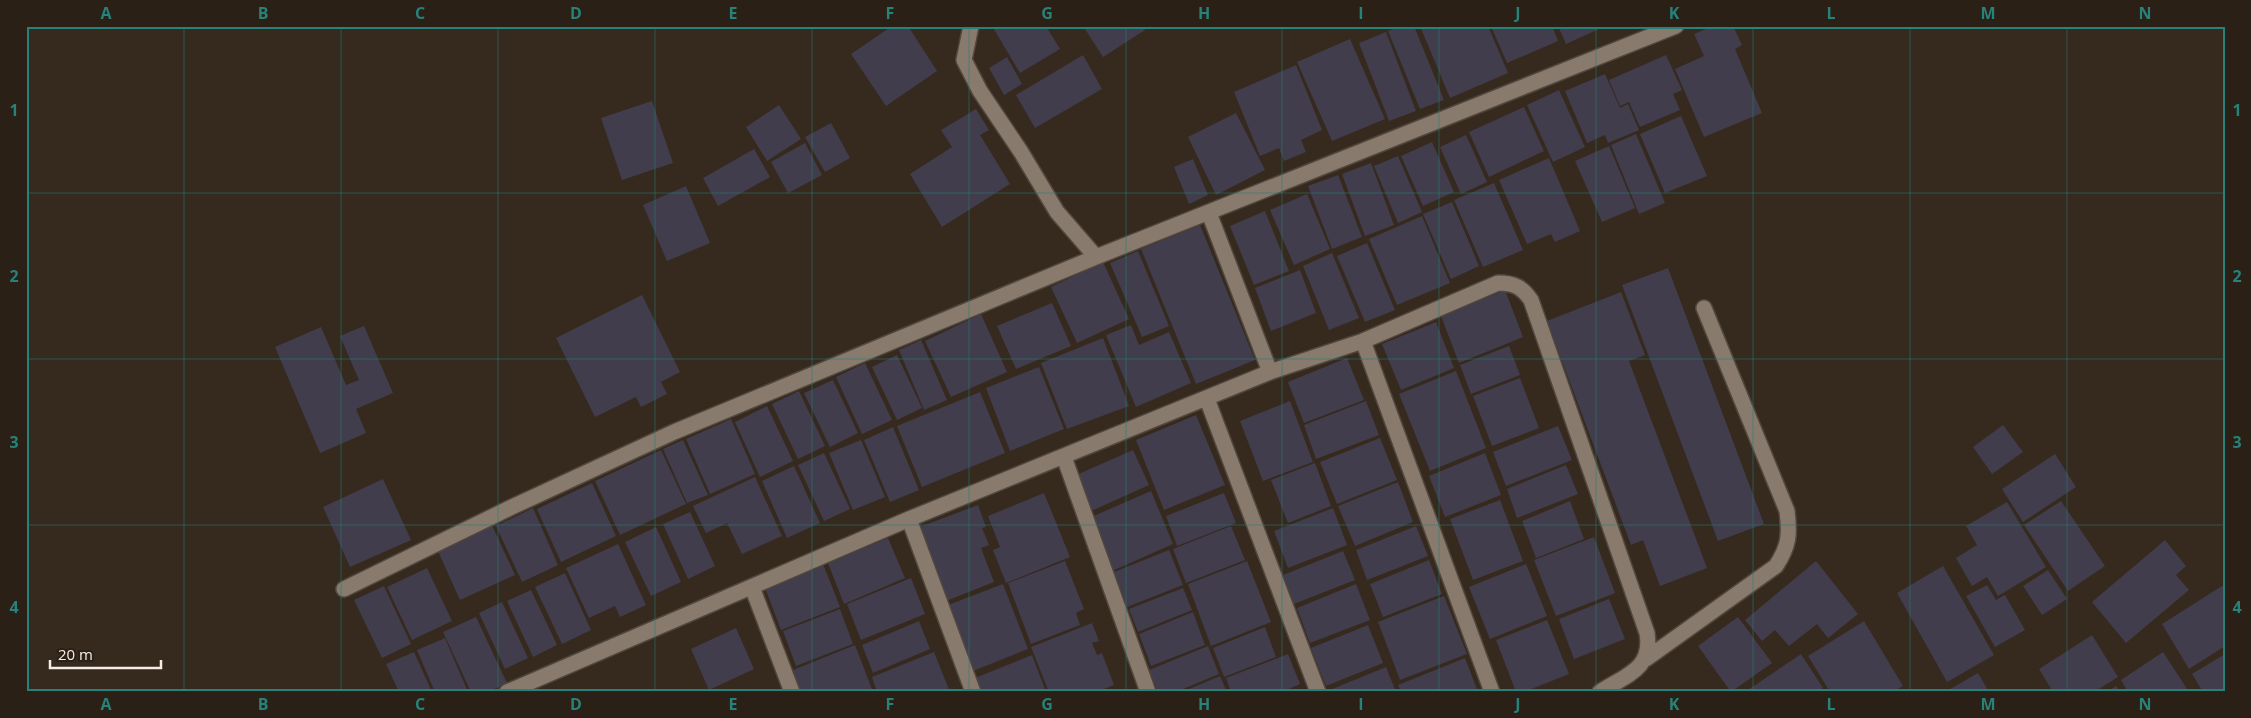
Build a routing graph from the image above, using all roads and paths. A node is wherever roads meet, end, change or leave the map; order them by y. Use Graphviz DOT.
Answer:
graph roads {
  1 [pos="971,26"];
  2 [pos="1676,26"];
  3 [pos="1209,213"];
  4 [pos="1096,258"];
  5 [pos="1704,308"];
  6 [pos="1364,341"];
  7 [pos="1270,372"];
  8 [pos="1207,399"];
  9 [pos="1064,457"];
  10 [pos="909,519"];
  11 [pos="752,587"];
  12 [pos="344,589"];
  13 [pos="1646,659"];
  14 [pos="507,692"];
  15 [pos="792,692"];
  16 [pos="973,692"];
  17 [pos="1148,692"];
  18 [pos="1318,692"];
  19 [pos="1492,692"];
  20 [pos="1600,692"];
  1 -- 4 [label="street"];
  2 -- 3 [label="street"];
  3 -- 4 [label="street"];
  3 -- 7 [label="street"];
  4 -- 12 [label="street"];
  5 -- 13 [label="street"];
  6 -- 7 [label="street"];
  6 -- 13 [label="street"];
  6 -- 19 [label="street"];
  7 -- 8 [label="street"];
  8 -- 9 [label="street"];
  8 -- 18 [label="street"];
  9 -- 10 [label="street"];
  9 -- 17 [label="street"];
  10 -- 11 [label="street"];
  10 -- 16 [label="street"];
  11 -- 14 [label="street"];
  11 -- 15 [label="street"];
  13 -- 20 [label="street"];
}
